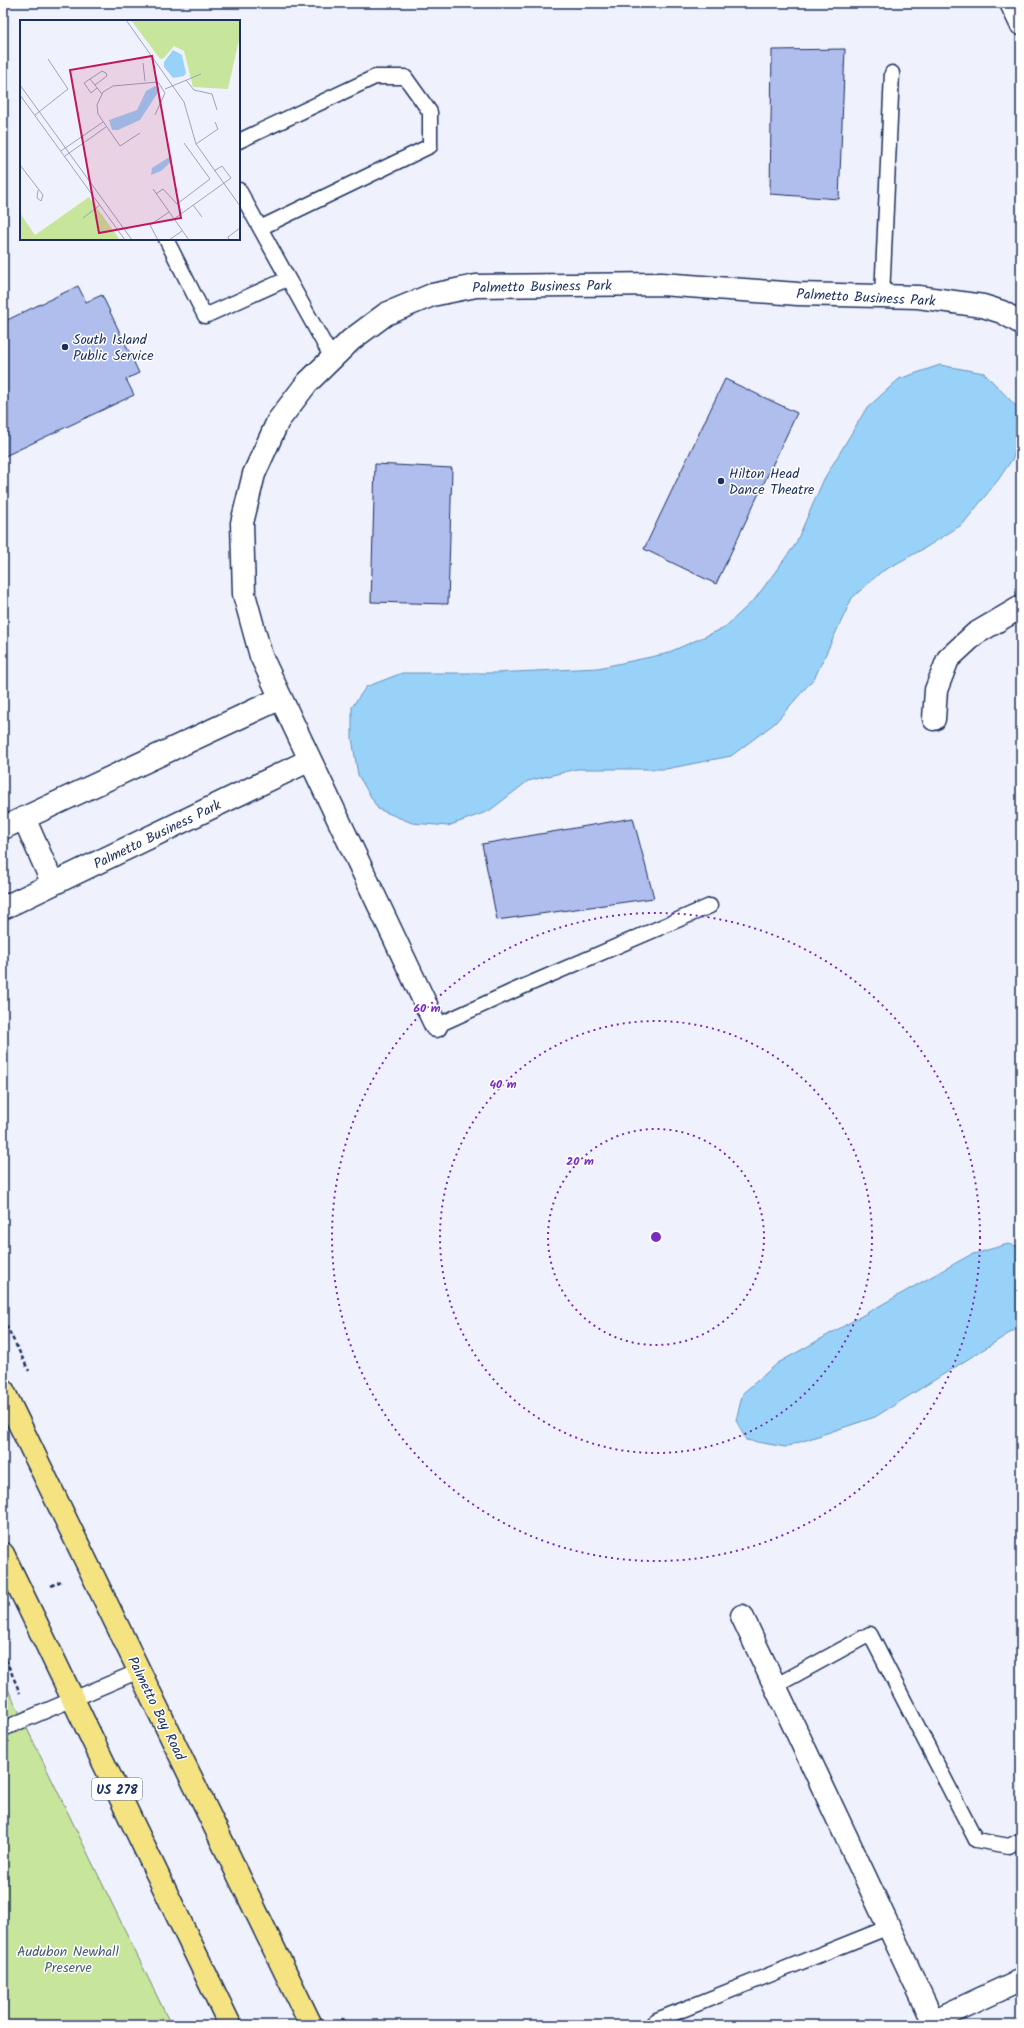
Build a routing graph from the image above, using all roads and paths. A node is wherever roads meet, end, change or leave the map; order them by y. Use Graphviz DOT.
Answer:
graph roads {
  1 [pos="1011,3"];
  2 [pos="1021,24"];
  3 [pos="892,73"];
  4 [pos="240,141"];
  5 [pos="240,192"];
  6 [pos="260,228"];
  7 [pos="167,240"];
  8 [pos="287,279"];
  9 [pos="882,296"];
  10 [pos="1021,323"];
  11 [pos="332,358"];
  12 [pos="1021,607"];
  13 [pos="280,698"];
  14 [pos="934,719"];
  15 [pos="310,760"];
  16 [pos="24,818"];
  17 [pos="3,828"];
  18 [pos="53,884"];
  19 [pos="710,906"];
  20 [pos="3,908"];
  21 [pos="436,1026"];
  22 [pos="3,1390"];
  23 [pos="3,1554"];
  24 [pos="742,1616"];
  25 [pos="3,1653"];
  26 [pos="139,1671"];
  27 [pos="775,1686"];
  28 [pos="73,1699"];
  29 [pos="31,1717"];
  30 [pos="3,1729"];
  31 [pos="1021,1840"];
  32 [pos="889,1927"];
  33 [pos="1021,1980"];
  34 [pos="934,2023"];
  35 [pos="230,2025"];
  36 [pos="311,2025"];
  37 [pos="651,2025"];
  1 -- 2 [label="street"];
  3 -- 9 [label="lane"];
  4 -- 6 [label="lane"];
  5 -- 6 [label="lane"];
  6 -- 8 [label="lane"];
  7 -- 8 [label="lane"];
  8 -- 11 [label="lane"];
  9 -- 10 [label="street, Palmetto Business Park"];
  9 -- 11 [label="street, Palmetto Business Park"];
  11 -- 13 [label="street, Palmetto Business Park"];
  12 -- 14 [label="street"];
  13 -- 15 [label="street, Palmetto Business Park"];
  13 -- 16 [label="street"];
  15 -- 18 [label="street, Palmetto Business Park"];
  15 -- 21 [label="street, Palmetto Business Park"];
  16 -- 17 [label="street"];
  16 -- 18 [label="street"];
  18 -- 20 [label="street, Palmetto Business Park"];
  19 -- 21 [label="lane"];
  22 -- 26 [label="highway, Palmetto Bay Road"];
  23 -- 28 [label="highway, US 278"];
  24 -- 27 [label="street"];
  25 -- 29 [label="path"];
  26 -- 28 [label="lane"];
  26 -- 36 [label="highway, Palmetto Bay Road"];
  27 -- 31 [label="lane"];
  27 -- 32 [label="street"];
  28 -- 29 [label="lane"];
  28 -- 35 [label="highway, US 278"];
  29 -- 30 [label="lane"];
  32 -- 34 [label="street"];
  32 -- 37 [label="lane"];
  33 -- 34 [label="street"];
}
